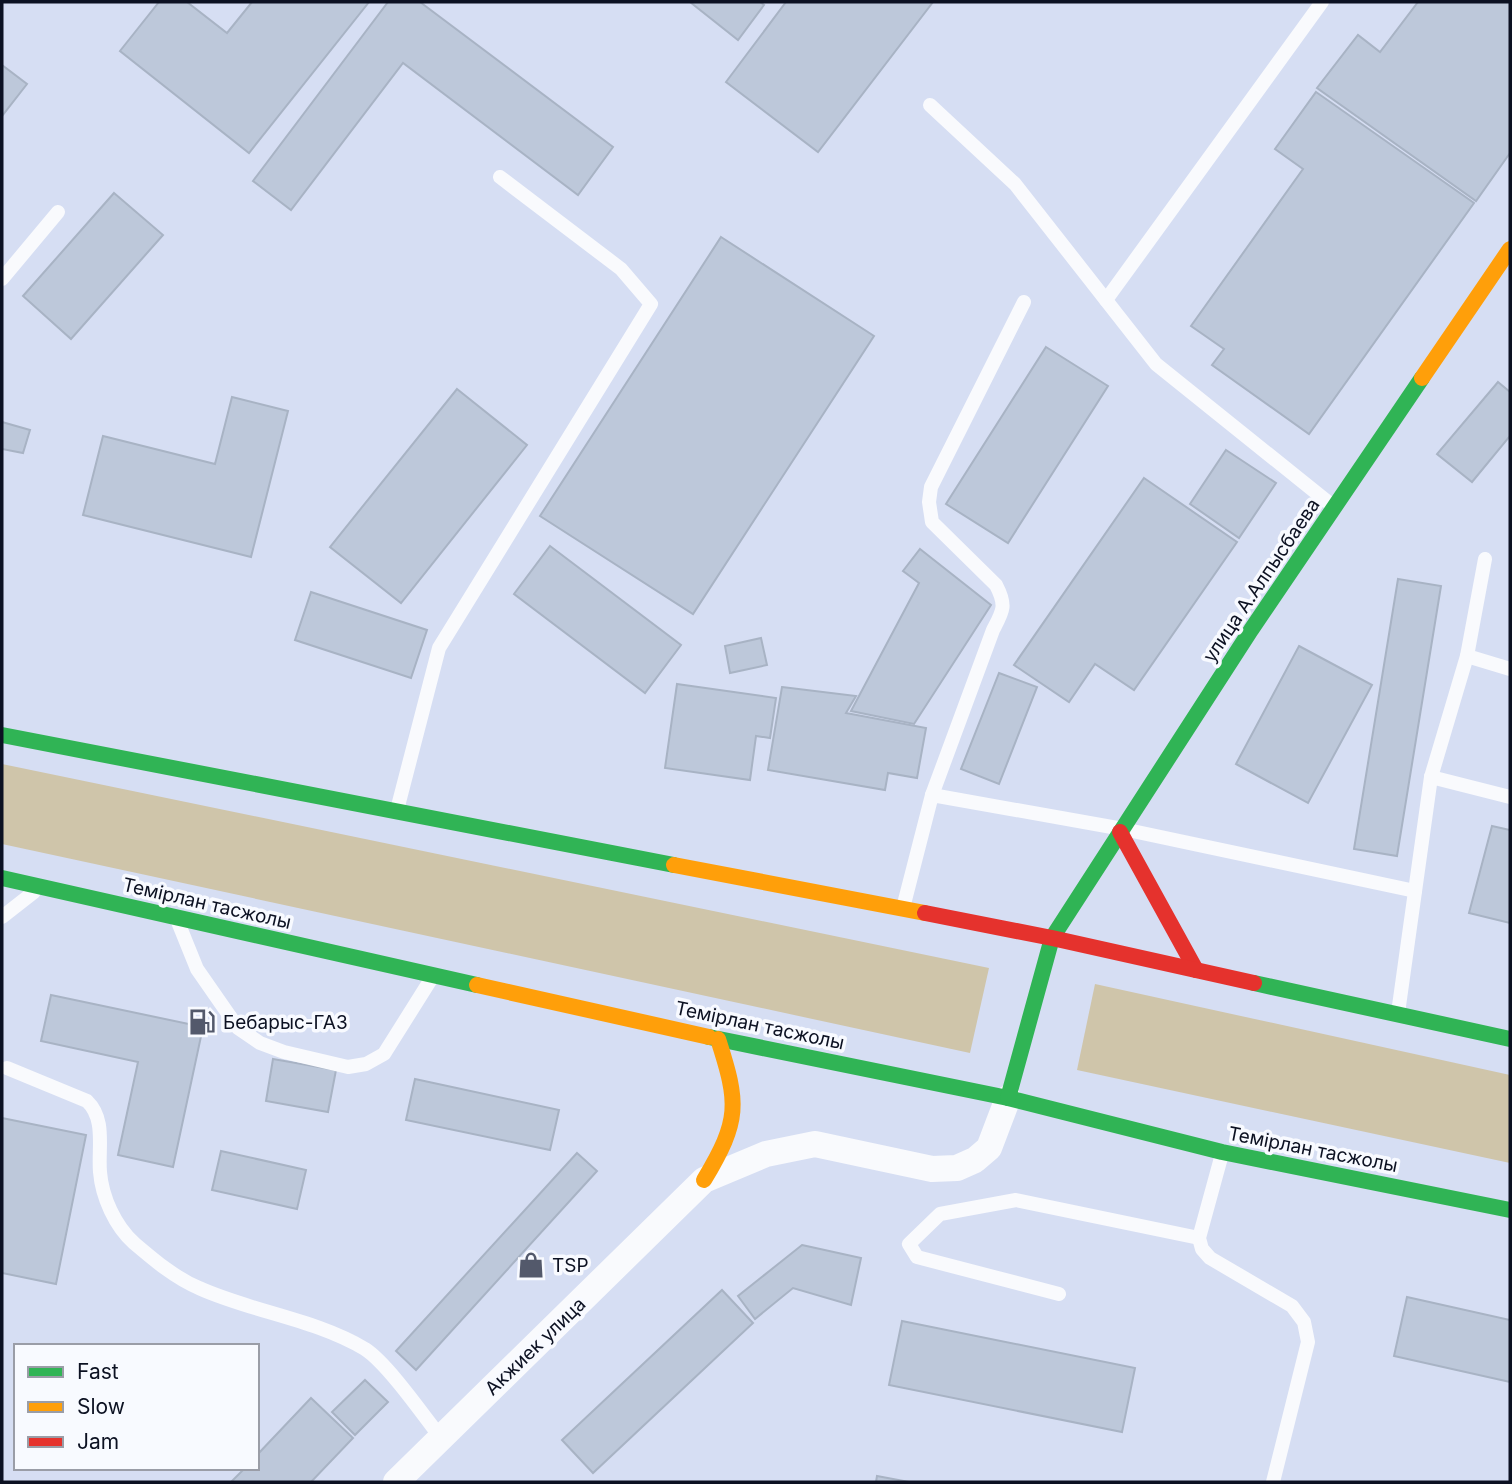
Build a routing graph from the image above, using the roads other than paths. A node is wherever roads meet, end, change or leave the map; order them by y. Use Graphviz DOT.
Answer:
graph roads {
  1 [pos="1322,2"];
  2 [pos="930,105"];
  3 [pos="500,177"];
  4 [pos="58,212"];
  5 [pos="1510,249"];
  6 [pos="2,279"];
  7 [pos="1106,300"];
  8 [pos="1024,302"];
  9 [pos="1335,508"];
  10 [pos="1485,559"];
  11 [pos="1467,656"];
  12 [pos="1510,668"];
  13 [pos="2,735"];
  14 [pos="1431,777"];
  15 [pos="932,795"];
  16 [pos="1510,797"];
  17 [pos="397,812"];
  18 [pos="1122,831"];
  19 [pos="2,878"];
  20 [pos="41,887"];
  21 [pos="1415,891"];
  22 [pos="903,909"];
  23 [pos="2,917"];
  24 [pos="177,917"];
  25 [pos="1052,938"];
  26 [pos="1196,970"];
  27 [pos="434,975"];
  28 [pos="1398,1015"];
  29 [pos="718,1039"];
  30 [pos="1510,1039"];
  31 [pos="7,1068"];
  32 [pos="1008,1098"];
  33 [pos="1222,1152"];
  34 [pos="704,1180"];
  35 [pos="1510,1210"];
  36 [pos="1199,1238"];
  37 [pos="1059,1294"];
  38 [pos="441,1438"];
  39 [pos="396,1482"];
  40 [pos="1273,1482"];
  1 -- 7 [label="lane"];
  2 -- 7 [label="lane"];
  3 -- 17 [label="lane"];
  4 -- 6 [label="lane"];
  5 -- 9 [label="main road, улица А.Алпысбаева"];
  7 -- 9 [label="lane"];
  8 -- 15 [label="lane"];
  9 -- 18 [label="main road, улица А.Алпысбаева"];
  10 -- 11 [label="lane"];
  11 -- 12 [label="lane"];
  11 -- 14 [label="lane"];
  13 -- 17 [label="main road"];
  14 -- 16 [label="lane"];
  14 -- 21 [label="lane"];
  15 -- 18 [label="lane"];
  15 -- 22 [label="lane"];
  17 -- 22 [label="main road"];
  18 -- 21 [label="lane"];
  18 -- 25 [label="main road, улица А.Алпысбаева"];
  18 -- 26 [label="main road"];
  19 -- 20 [label="main road, Темірлан тасжолы"];
  20 -- 23 [label="lane"];
  20 -- 24 [label="main road, Темірлан тасжолы"];
  21 -- 28 [label="lane"];
  22 -- 25 [label="main road"];
  24 -- 27 [label="main road, Темірлан тасжолы"];
  24 -- 27 [label="lane"];
  25 -- 26 [label="main road"];
  25 -- 32 [label="main road, улица А.Алпысбаева"];
  26 -- 28 [label="main road"];
  27 -- 29 [label="main road, Темірлан тасжолы"];
  28 -- 30 [label="main road"];
  29 -- 32 [label="main road, Темірлан тасжолы"];
  29 -- 34 [label="main road"];
  31 -- 38 [label="lane"];
  32 -- 33 [label="main road, Темірлан тасжолы"];
  32 -- 34 [label="street"];
  33 -- 35 [label="main road, Темірлан тасжолы"];
  33 -- 36 [label="lane"];
  34 -- 38 [label="street, Акжиек улица"];
  36 -- 37 [label="lane"];
  36 -- 40 [label="lane"];
  38 -- 39 [label="street, Акжиек улица"];
}
